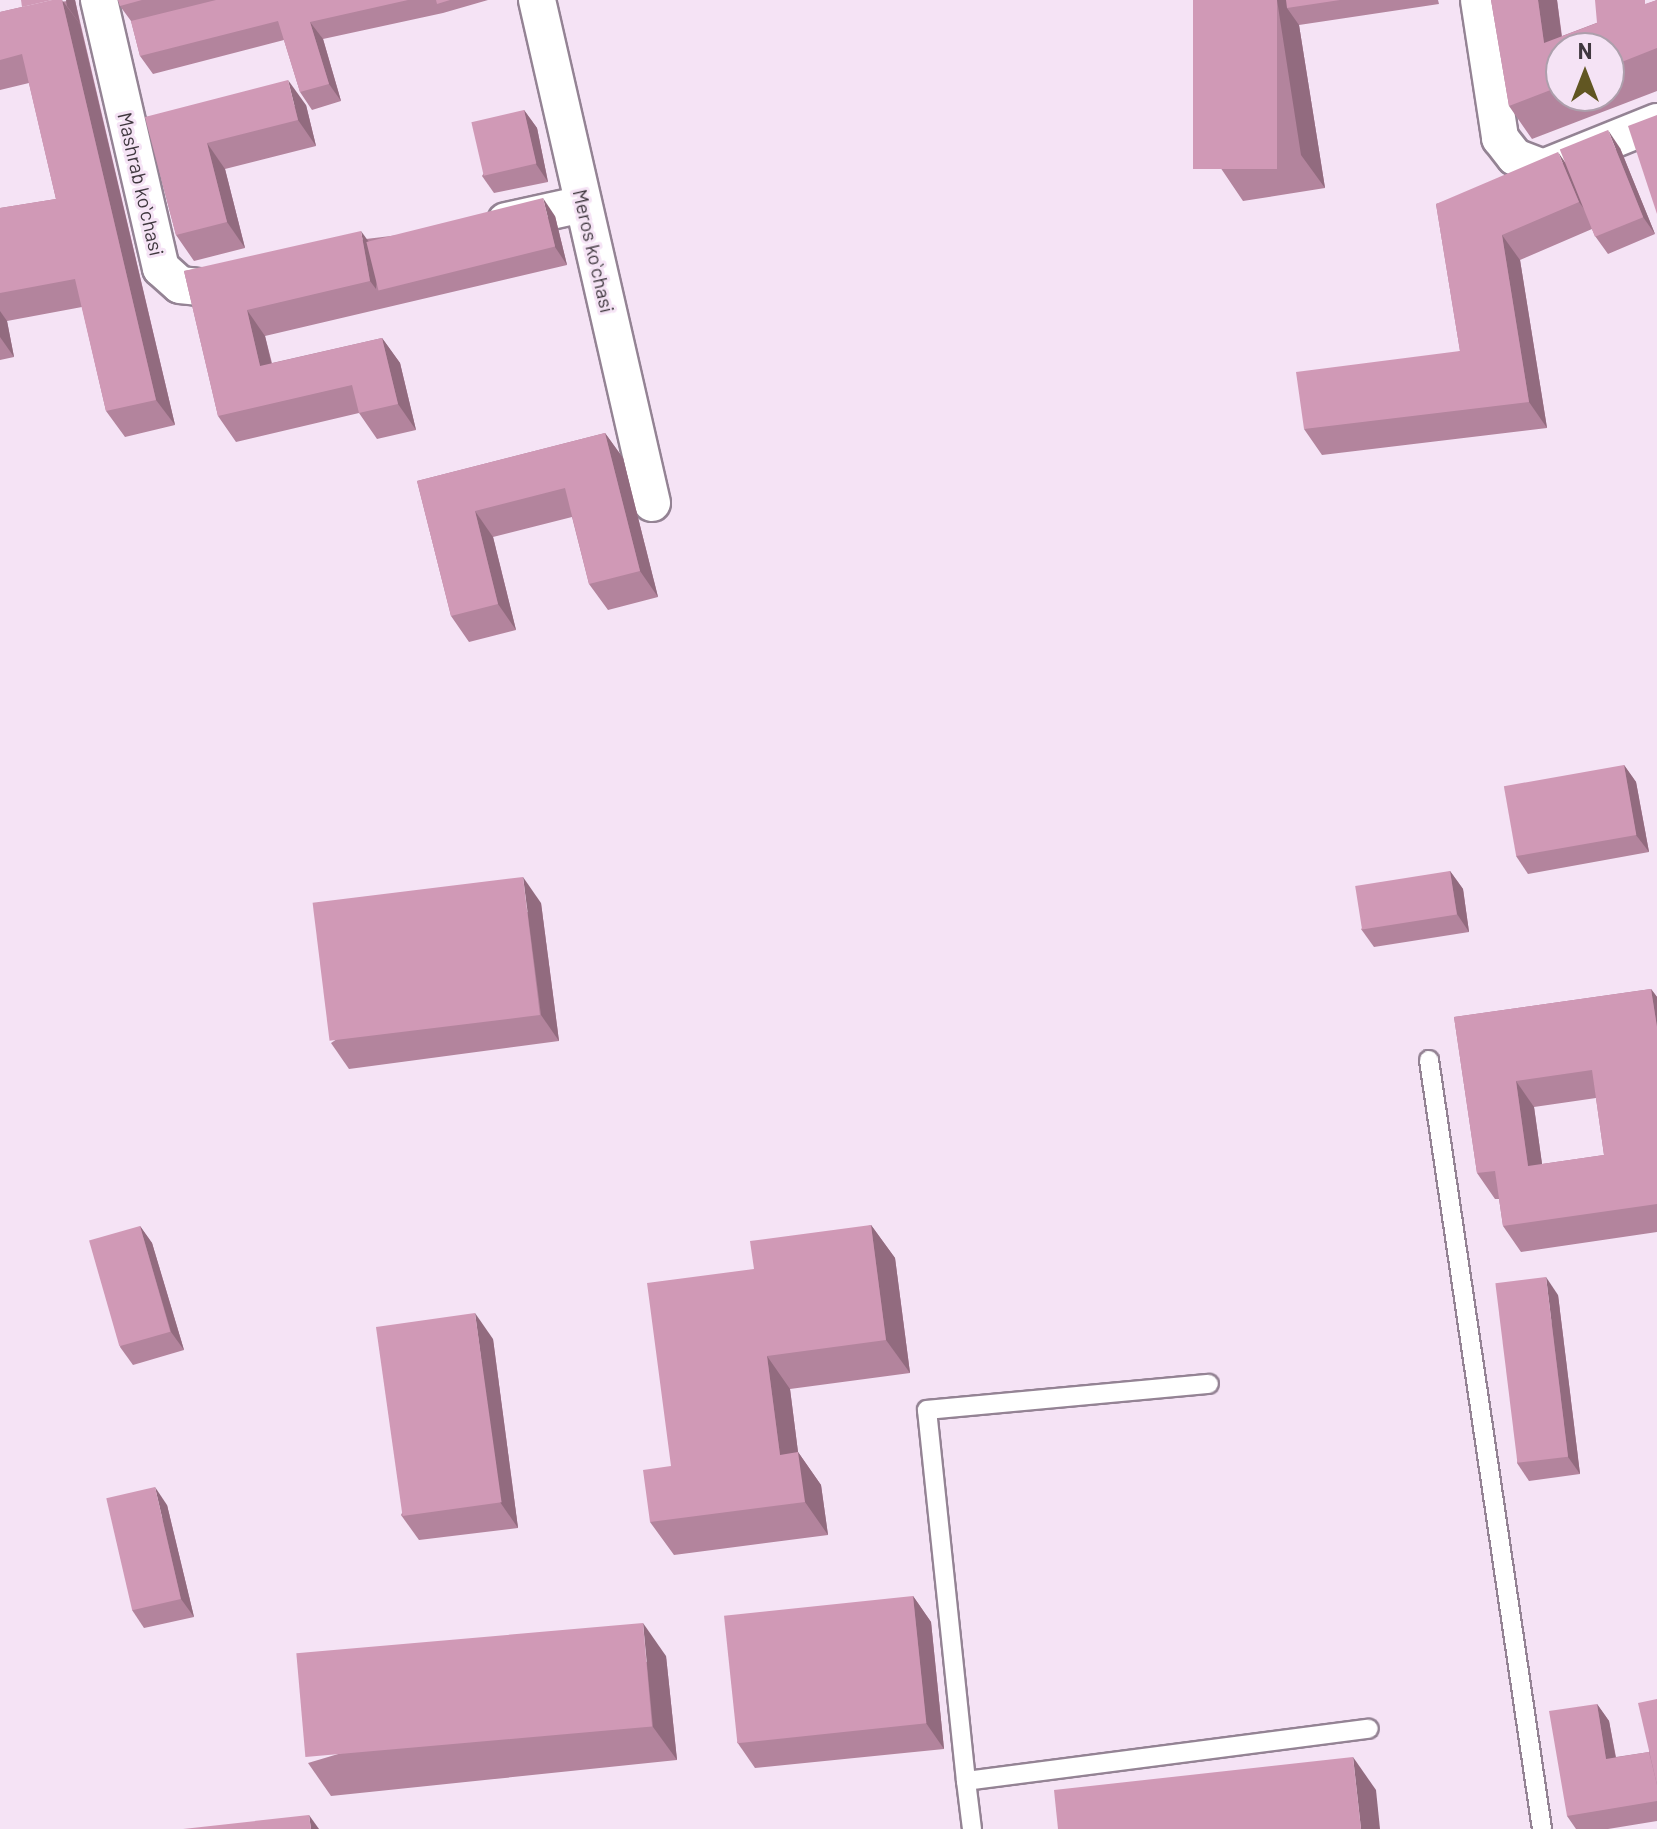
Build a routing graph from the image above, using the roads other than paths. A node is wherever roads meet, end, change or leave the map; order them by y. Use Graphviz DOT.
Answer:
graph roads {
  1 [pos="99,0"];
  2 [pos="537,0"];
  3 [pos="1479,0"];
  4 [pos="1657,122"];
  5 [pos="583,204"];
  6 [pos="474,228"];
  7 [pos="272,274"];
  8 [pos="652,503"];
  9 [pos="1429,1060"];
  10 [pos="1209,1384"];
  11 [pos="1369,1729"];
  12 [pos="966,1781"];
  13 [pos="972,1829"];
  14 [pos="1542,1829"];
  1 -- 7 [label="street, Mashrab koʻchasi"];
  2 -- 5 [label="street, Meros koʻchasi"];
  3 -- 4 [label="street"];
  5 -- 6 [label="street"];
  5 -- 8 [label="street, Meros koʻchasi"];
  9 -- 14 [label="lane"];
  10 -- 12 [label="lane"];
  11 -- 12 [label="lane"];
  12 -- 13 [label="lane"];
}
